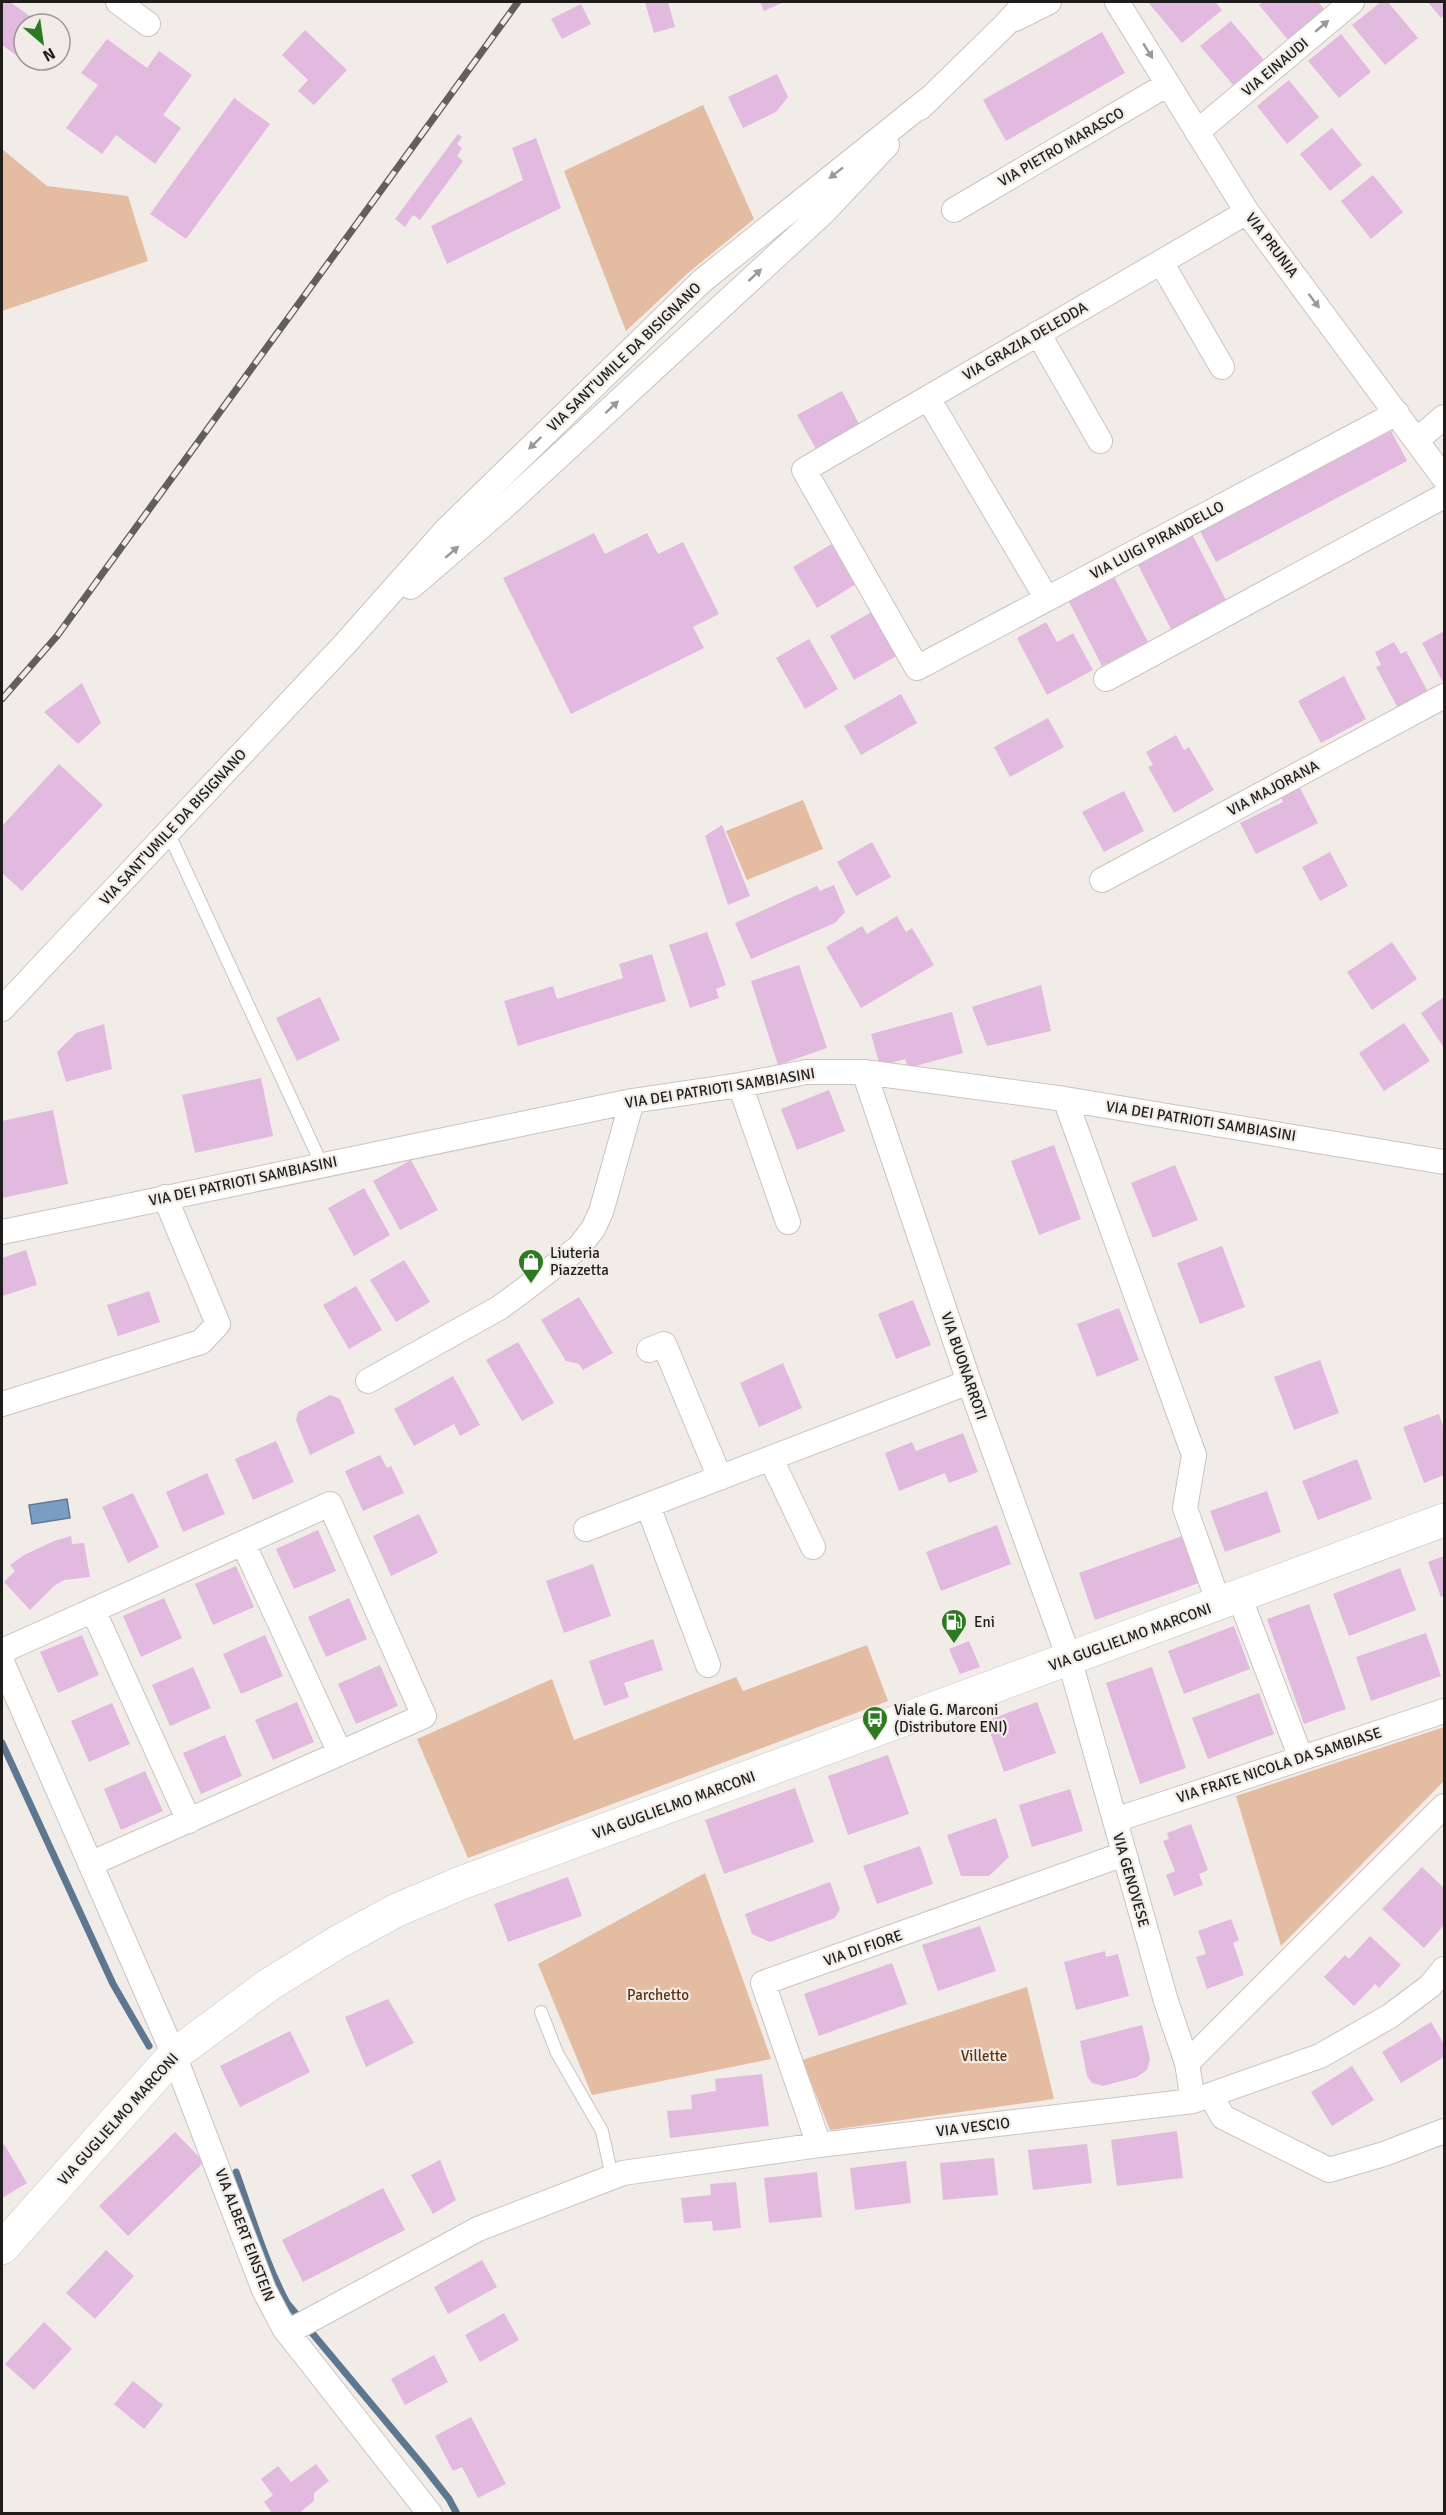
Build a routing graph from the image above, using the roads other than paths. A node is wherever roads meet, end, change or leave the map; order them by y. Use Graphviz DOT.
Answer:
graph roads {
  1 [pos="118,2"];
  2 [pos="1026,2"];
  3 [pos="1049,2"];
  4 [pos="1116,2"];
  5 [pos="1352,2"];
  6 [pos="148,24"];
  7 [pos="1005,25"];
  8 [pos="1168,84"];
  9 [pos="931,97"];
  10 [pos="1197,132"];
  11 [pos="954,210"];
  12 [pos="1247,212"];
  13 [pos="1161,262"];
  14 [pos="1038,333"];
  15 [pos="1222,367"];
  16 [pos="928,398"];
  17 [pos="1397,413"];
  18 [pos="1444,417"];
  19 [pos="1417,440"];
  20 [pos="1101,441"];
  21 [pos="1444,477"];
  22 [pos="1444,496"];
  23 [pos="1047,599"];
  24 [pos="344,645"];
  25 [pos="917,668"];
  26 [pos="1106,679"];
  27 [pos="1444,696"];
  28 [pos="168,832"];
  29 [pos="1102,880"];
  30 [pos="2,1009"];
  31 [pos="864,1072"];
  32 [pos="740,1085"];
  33 [pos="1065,1099"];
  34 [pos="632,1101"];
  35 [pos="1444,1162"];
  36 [pos="322,1165"];
  37 [pos="165,1197"];
  38 [pos="788,1222"];
  39 [pos="2,1232"];
  40 [pos="649,1350"];
  41 [pos="368,1381"];
  42 [pos="969,1383"];
  43 [pos="2,1404"];
  44 [pos="771,1458"];
  45 [pos="720,1478"];
  46 [pos="648,1506"];
  47 [pos="1444,1520"];
  48 [pos="586,1529"];
  49 [pos="243,1543"];
  50 [pos="813,1547"];
  51 [pos="1229,1600"];
  52 [pos="93,1610"];
  53 [pos="2,1651"];
  54 [pos="1069,1658"];
  55 [pos="2,1662"];
  56 [pos="708,1665"];
  57 [pos="1444,1711"];
  58 [pos="340,1753"];
  59 [pos="1301,1758"];
  60 [pos="1444,1806"];
  61 [pos="1114,1820"];
  62 [pos="189,1821"];
  63 [pos="1124,1854"];
  64 [pos="90,1864"];
  65 [pos="1444,1969"];
  66 [pos="541,2012"];
  67 [pos="174,2055"];
  68 [pos="1187,2063"];
  69 [pos="1202,2099"];
  70 [pos="1444,2131"];
  71 [pos="819,2145"];
  72 [pos="612,2177"];
  73 [pos="2,2248"];
  74 [pos="288,2332"];
  75 [pos="430,2514"];
  1 -- 6 [label="street"];
  2 -- 7 [label="street"];
  3 -- 7 [label="street"];
  4 -- 8 [label="street, VIA PRUNIA, one-way"];
  10 -- 5 [label="street, VIA EINAUDI, one-way"];
  7 -- 9 [label="street, VIA SANT'UMILE DA BISIGNANO"];
  8 -- 10 [label="street, VIA PRUNIA"];
  8 -- 11 [label="street, VIA PIETRO MARASCO"];
  24 -- 9 [label="street, VIA SANT'UMILE DA BISIGNANO, one-way"];
  9 -- 24 [label="street, VIA SANT'UMILE DA BISIGNANO, one-way"];
  10 -- 12 [label="street, VIA PRUNIA"];
  12 -- 13 [label="street, VIA GRAZIA DELEDDA"];
  12 -- 17 [label="street, VIA PRUNIA, one-way"];
  13 -- 14 [label="street, VIA GRAZIA DELEDDA"];
  13 -- 15 [label="street"];
  14 -- 16 [label="street, VIA GRAZIA DELEDDA"];
  14 -- 20 [label="street"];
  16 -- 23 [label="street"];
  16 -- 25 [label="street, VIA GRAZIA DELEDDA"];
  17 -- 19 [label="street, VIA PRUNIA"];
  17 -- 23 [label="street, VIA LUIGI PIRANDELLO"];
  18 -- 19 [label="street"];
  19 -- 21 [label="street, VIA PRUNIA"];
  22 -- 26 [label="street"];
  23 -- 25 [label="street, VIA LUIGI PIRANDELLO"];
  24 -- 28 [label="street, VIA SANT'UMILE DA BISIGNANO"];
  27 -- 29 [label="street, VIA MAJORANA"];
  28 -- 30 [label="street, VIA SANT'UMILE DA BISIGNANO"];
  28 -- 36 [label="lane"];
  31 -- 32 [label="street, VIA DEI PATRIOTI SAMBIASINI"];
  31 -- 33 [label="street, VIA DEI PATRIOTI SAMBIASINI"];
  31 -- 42 [label="street, VIA BUONARROTI"];
  32 -- 34 [label="street, VIA DEI PATRIOTI SAMBIASINI"];
  32 -- 38 [label="street"];
  33 -- 35 [label="street, VIA DEI PATRIOTI SAMBIASINI"];
  33 -- 51 [label="street"];
  34 -- 36 [label="street, VIA DEI PATRIOTI SAMBIASINI"];
  34 -- 41 [label="street"];
  36 -- 37 [label="street, VIA DEI PATRIOTI SAMBIASINI"];
  37 -- 39 [label="street, VIA DEI PATRIOTI SAMBIASINI"];
  37 -- 43 [label="street"];
  40 -- 45 [label="street"];
  42 -- 44 [label="street"];
  42 -- 54 [label="street, VIA BUONARROTI"];
  44 -- 45 [label="street"];
  44 -- 50 [label="street"];
  45 -- 46 [label="street"];
  46 -- 48 [label="street"];
  46 -- 56 [label="street"];
  47 -- 51 [label="main road, VIA GUGLIELMO MARCONI"];
  49 -- 52 [label="street"];
  49 -- 58 [label="street"];
  49 -- 58 [label="street"];
  51 -- 54 [label="main road, VIA GUGLIELMO MARCONI"];
  51 -- 59 [label="street"];
  52 -- 53 [label="street"];
  52 -- 62 [label="street"];
  54 -- 61 [label="street, VIA GENOVESE"];
  54 -- 67 [label="main road, VIA GUGLIELMO MARCONI"];
  55 -- 64 [label="street, VIA ALBERT EINSTEIN"];
  57 -- 59 [label="street, VIA FRATE NICOLA DA SAMBIASE"];
  58 -- 62 [label="street"];
  59 -- 61 [label="street, VIA FRATE NICOLA DA SAMBIASE"];
  60 -- 68 [label="street"];
  61 -- 63 [label="street, VIA GENOVESE"];
  62 -- 64 [label="street"];
  63 -- 68 [label="street, VIA GENOVESE"];
  63 -- 71 [label="street, VIA DI FIORE"];
  64 -- 67 [label="street, VIA ALBERT EINSTEIN"];
  65 -- 69 [label="street, VIA VESCIO"];
  66 -- 72 [label="lane"];
  67 -- 73 [label="main road, VIA GUGLIELMO MARCONI"];
  67 -- 74 [label="street, VIA ALBERT EINSTEIN"];
  68 -- 69 [label="street, VIA GENOVESE"];
  69 -- 70 [label="street"];
  69 -- 71 [label="street, VIA VESCIO"];
  71 -- 72 [label="street, VIA VESCIO"];
  72 -- 74 [label="street, VIA VESCIO"];
  74 -- 75 [label="street, VIA ALBERT EINSTEIN"];
}
